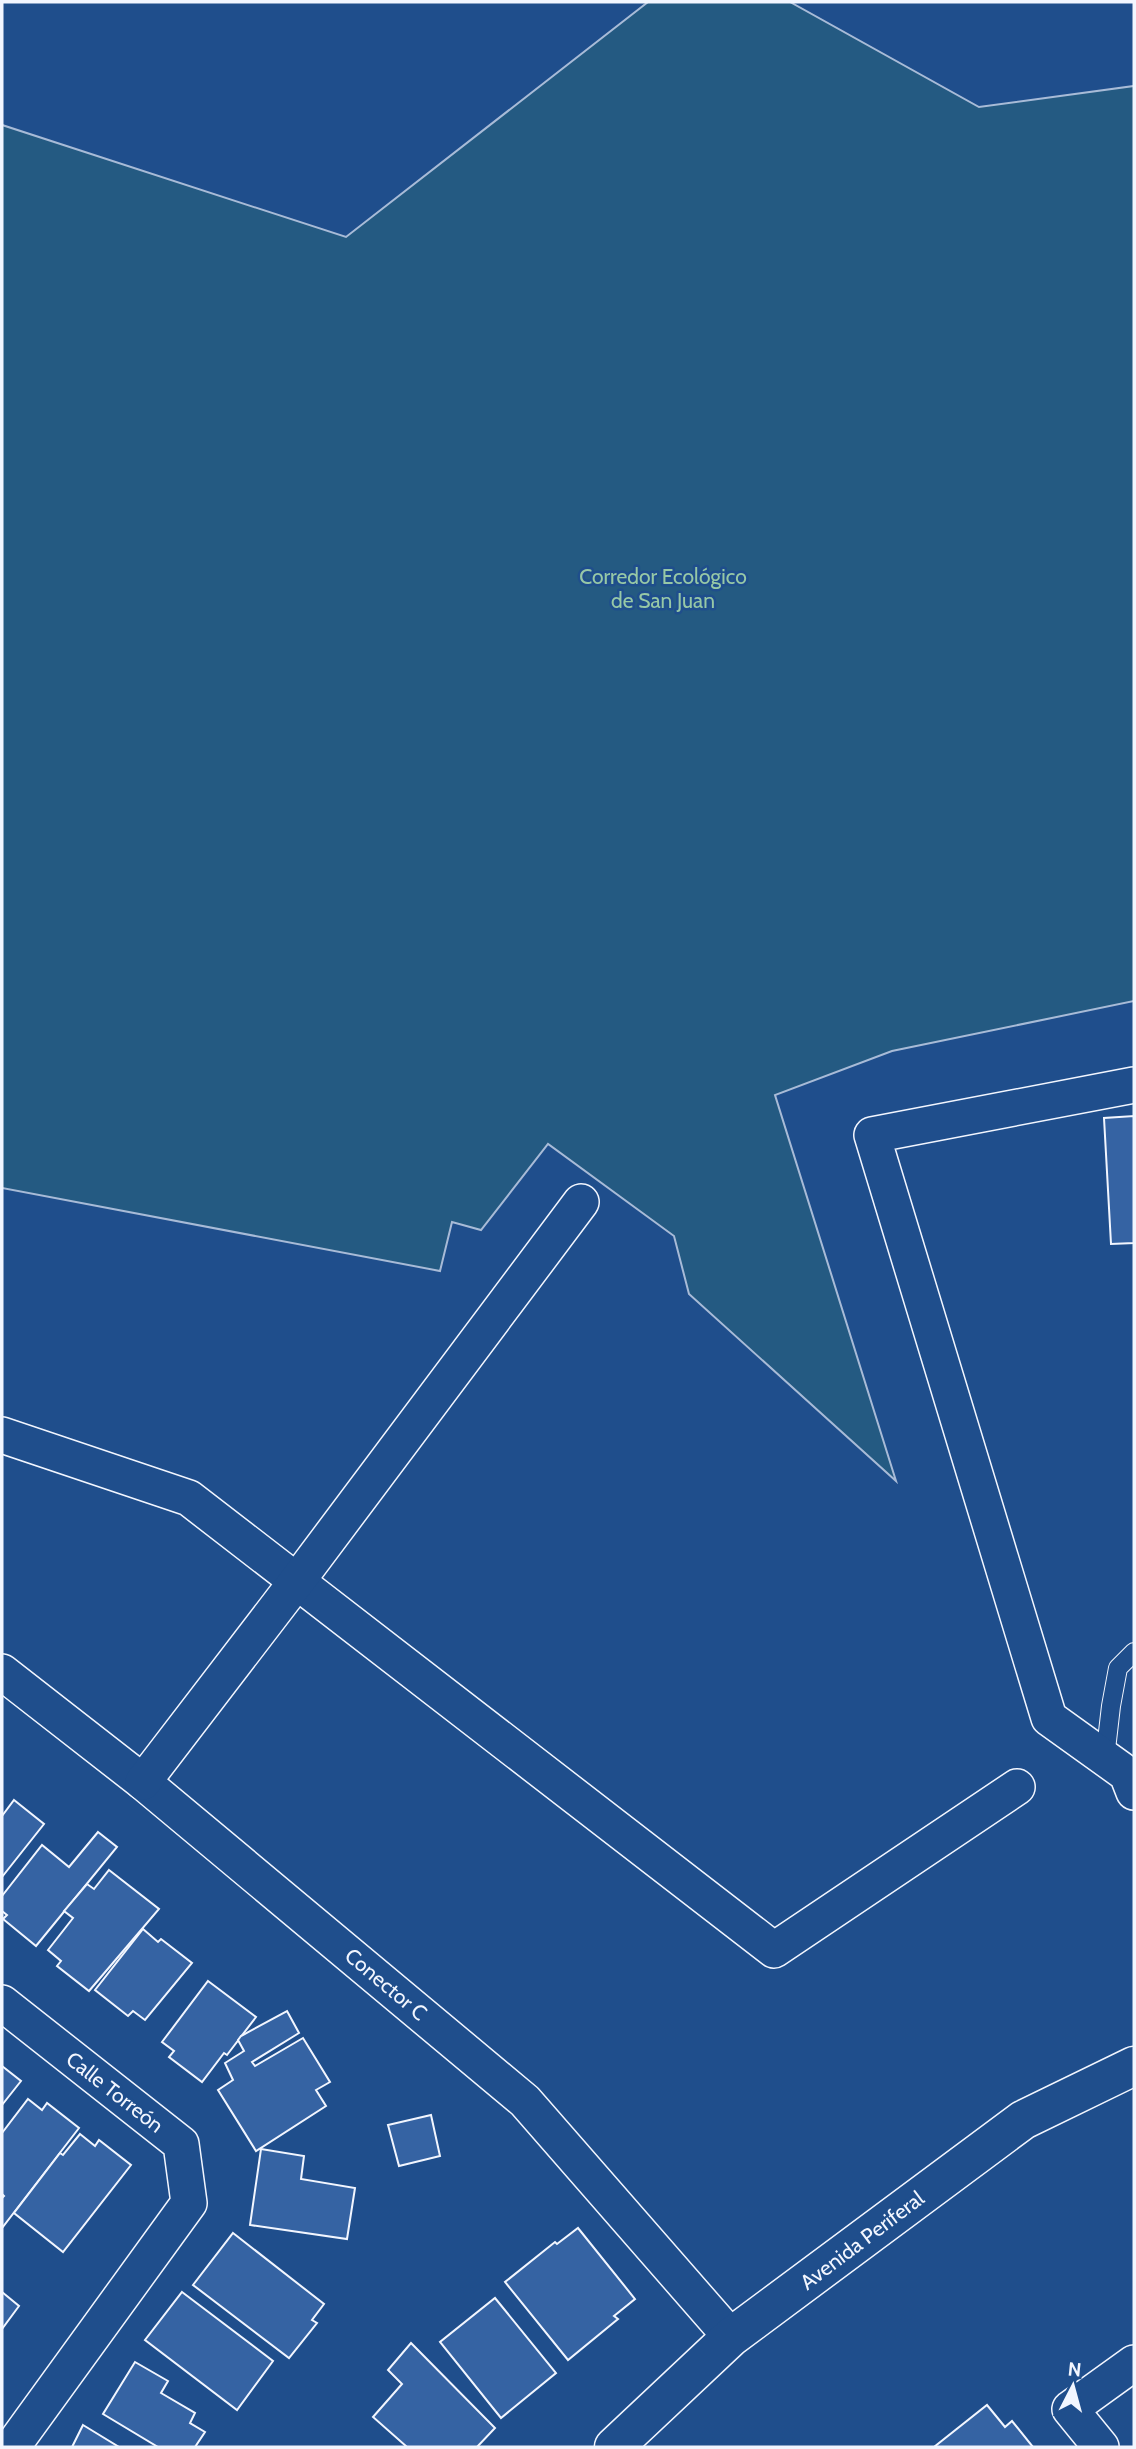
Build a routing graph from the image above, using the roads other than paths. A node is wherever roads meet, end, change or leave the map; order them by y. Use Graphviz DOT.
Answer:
graph roads {
  1 [pos="1134,1085"];
  2 [pos="581,1202"];
  3 [pos="2,1435"];
  4 [pos="297,1581"];
  5 [pos="1134,1652"];
  6 [pos="2,1672"];
  7 [pos="1105,1758"];
  8 [pos="143,1782"];
  9 [pos="1017,1787"];
  10 [pos="1134,1792"];
  11 [pos="2,2003"];
  12 [pos="1134,2066"];
  13 [pos="731,2337"];
  14 [pos="1134,2363"];
  15 [pos="12,2447"];
  16 [pos="614,2447"];
  17 [pos="1101,2447"];
  1 -- 7 [label="street"];
  2 -- 4 [label="street"];
  3 -- 4 [label="street"];
  4 -- 8 [label="street"];
  4 -- 9 [label="street"];
  5 -- 7 [label="lane"];
  6 -- 8 [label="street, Conector C"];
  7 -- 10 [label="street"];
  8 -- 13 [label="street, Conector C"];
  11 -- 15 [label="street, Calle Torreón"];
  12 -- 13 [label="street, Avenida Periferal"];
  13 -- 16 [label="street, Avenida Periferal"];
  14 -- 17 [label="street"];
}
